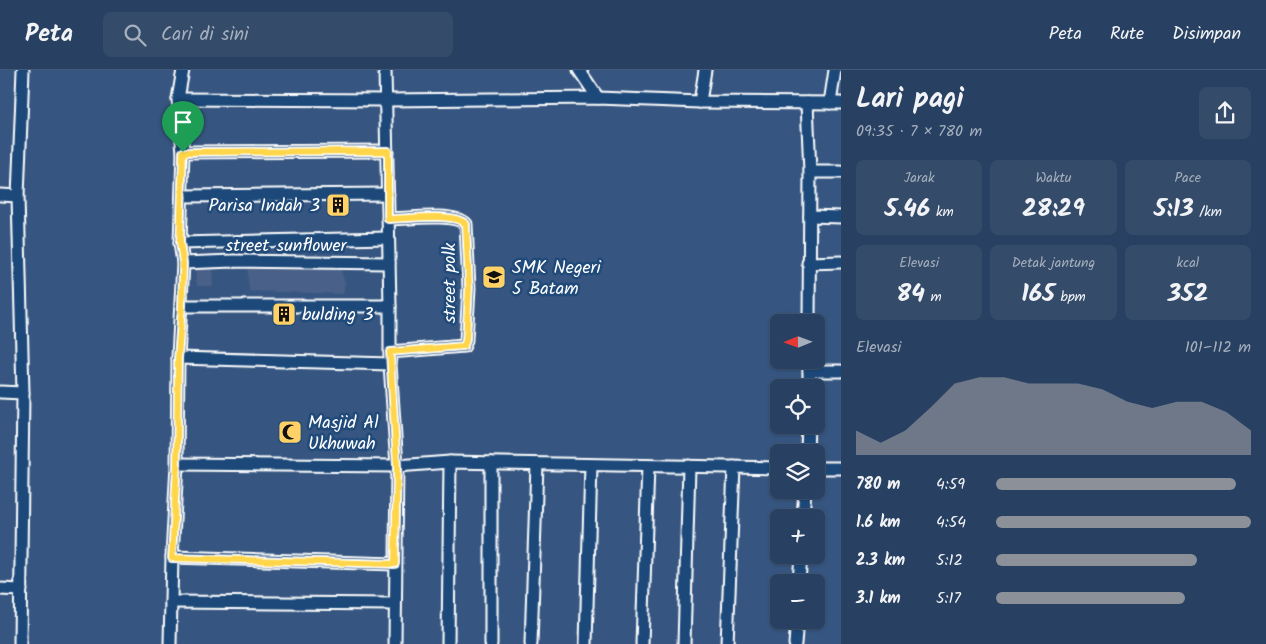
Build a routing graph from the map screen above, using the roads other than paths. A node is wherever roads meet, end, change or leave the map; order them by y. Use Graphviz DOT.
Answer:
graph roads {
  1 [pos="23,70"];
  2 [pos="183,70"];
  3 [pos="385,70"];
  4 [pos="579,70"];
  5 [pos="705,70"];
  6 [pos="835,70"];
  7 [pos="598,98"];
  8 [pos="178,99"];
  9 [pos="386,100"];
  10 [pos="700,102"];
  11 [pos="807,103"];
  12 [pos="836,103"];
  13 [pos="388,151"];
  14 [pos="183,152"];
  15 [pos="810,172"];
  16 [pos="841,172"];
  17 [pos="388,194"];
  18 [pos="0,195"];
  19 [pos="18,196"];
  20 [pos="182,196"];
  21 [pos="810,216"];
  22 [pos="841,217"];
  23 [pos="388,219"];
  24 [pos="388,238"];
  25 [pos="180,243"];
  26 [pos="841,262"];
  27 [pos="183,263"];
  28 [pos="389,263"];
  29 [pos="808,263"];
  30 [pos="182,306"];
  31 [pos="390,306"];
  32 [pos="809,314"];
  33 [pos="178,358"];
  34 [pos="390,358"];
  35 [pos="825,368"];
  36 [pos="841,372"];
  37 [pos="0,392"];
  38 [pos="23,393"];
  39 [pos="450,462"];
  40 [pos="491,463"];
  41 [pos="177,464"];
  42 [pos="537,464"];
  43 [pos="591,465"];
  44 [pos="397,466"];
  45 [pos="648,466"];
  46 [pos="689,466"];
  47 [pos="734,467"];
  48 [pos="770,468"];
  49 [pos="825,468"];
  50 [pos="841,468"];
  51 [pos="172,558"];
  52 [pos="395,564"];
  53 [pos="0,589"];
  54 [pos="21,590"];
  55 [pos="170,602"];
  56 [pos="394,604"];
  57 [pos="796,629"];
  58 [pos="20,644"];
  59 [pos="170,644"];
  60 [pos="395,644"];
  61 [pos="448,644"];
  62 [pos="491,644"];
  63 [pos="531,644"];
  64 [pos="586,644"];
  65 [pos="642,644"];
  66 [pos="684,644"];
  67 [pos="727,644"];
  68 [pos="795,644"];
  1 -- 19 [label="street"];
  2 -- 8 [label="street"];
  3 -- 9 [label="street"];
  4 -- 7 [label="street"];
  5 -- 10 [label="street"];
  6 -- 12 [label="street"];
  7 -- 9 [label="street"];
  7 -- 10 [label="street"];
  8 -- 9 [label="street"];
  8 -- 14 [label="street"];
  9 -- 13 [label="street"];
  10 -- 11 [label="street"];
  11 -- 12 [label="street"];
  11 -- 15 [label="street"];
  13 -- 14 [label="street"];
  13 -- 17 [label="street"];
  14 -- 20 [label="street"];
  15 -- 16 [label="street"];
  15 -- 21 [label="street"];
  17 -- 20 [label="street"];
  17 -- 23 [label="street"];
  18 -- 19 [label="street"];
  19 -- 38 [label="street"];
  20 -- 25 [label="street"];
  21 -- 22 [label="street"];
  21 -- 29 [label="street"];
  23 -- 24 [label="street"];
  23 -- 34 [label="street, street polk"];
  24 -- 25 [label="street"];
  24 -- 28 [label="street"];
  25 -- 27 [label="street"];
  26 -- 29 [label="street"];
  27 -- 28 [label="street, street sunflower"];
  27 -- 30 [label="street"];
  28 -- 31 [label="street"];
  29 -- 32 [label="street"];
  30 -- 31 [label="street"];
  30 -- 33 [label="street"];
  31 -- 34 [label="street"];
  33 -- 34 [label="street"];
  33 -- 41 [label="street"];
  34 -- 44 [label="street"];
  35 -- 36 [label="street"];
  37 -- 38 [label="street"];
  38 -- 54 [label="street"];
  39 -- 40 [label="street"];
  39 -- 44 [label="street"];
  39 -- 61 [label="street"];
  40 -- 42 [label="street"];
  40 -- 62 [label="street"];
  41 -- 44 [label="street"];
  41 -- 51 [label="street"];
  42 -- 43 [label="street"];
  42 -- 63 [label="street"];
  43 -- 45 [label="street"];
  43 -- 64 [label="street"];
  44 -- 52 [label="street"];
  45 -- 46 [label="street"];
  45 -- 65 [label="street"];
  46 -- 47 [label="street"];
  46 -- 66 [label="street"];
  47 -- 48 [label="street"];
  47 -- 67 [label="street"];
  49 -- 50 [label="street"];
  51 -- 52 [label="street"];
  51 -- 55 [label="street"];
  52 -- 56 [label="street"];
  53 -- 54 [label="street"];
  54 -- 58 [label="street"];
  55 -- 56 [label="street"];
  55 -- 59 [label="street"];
  56 -- 60 [label="street"];
  57 -- 68 [label="street"];
}
